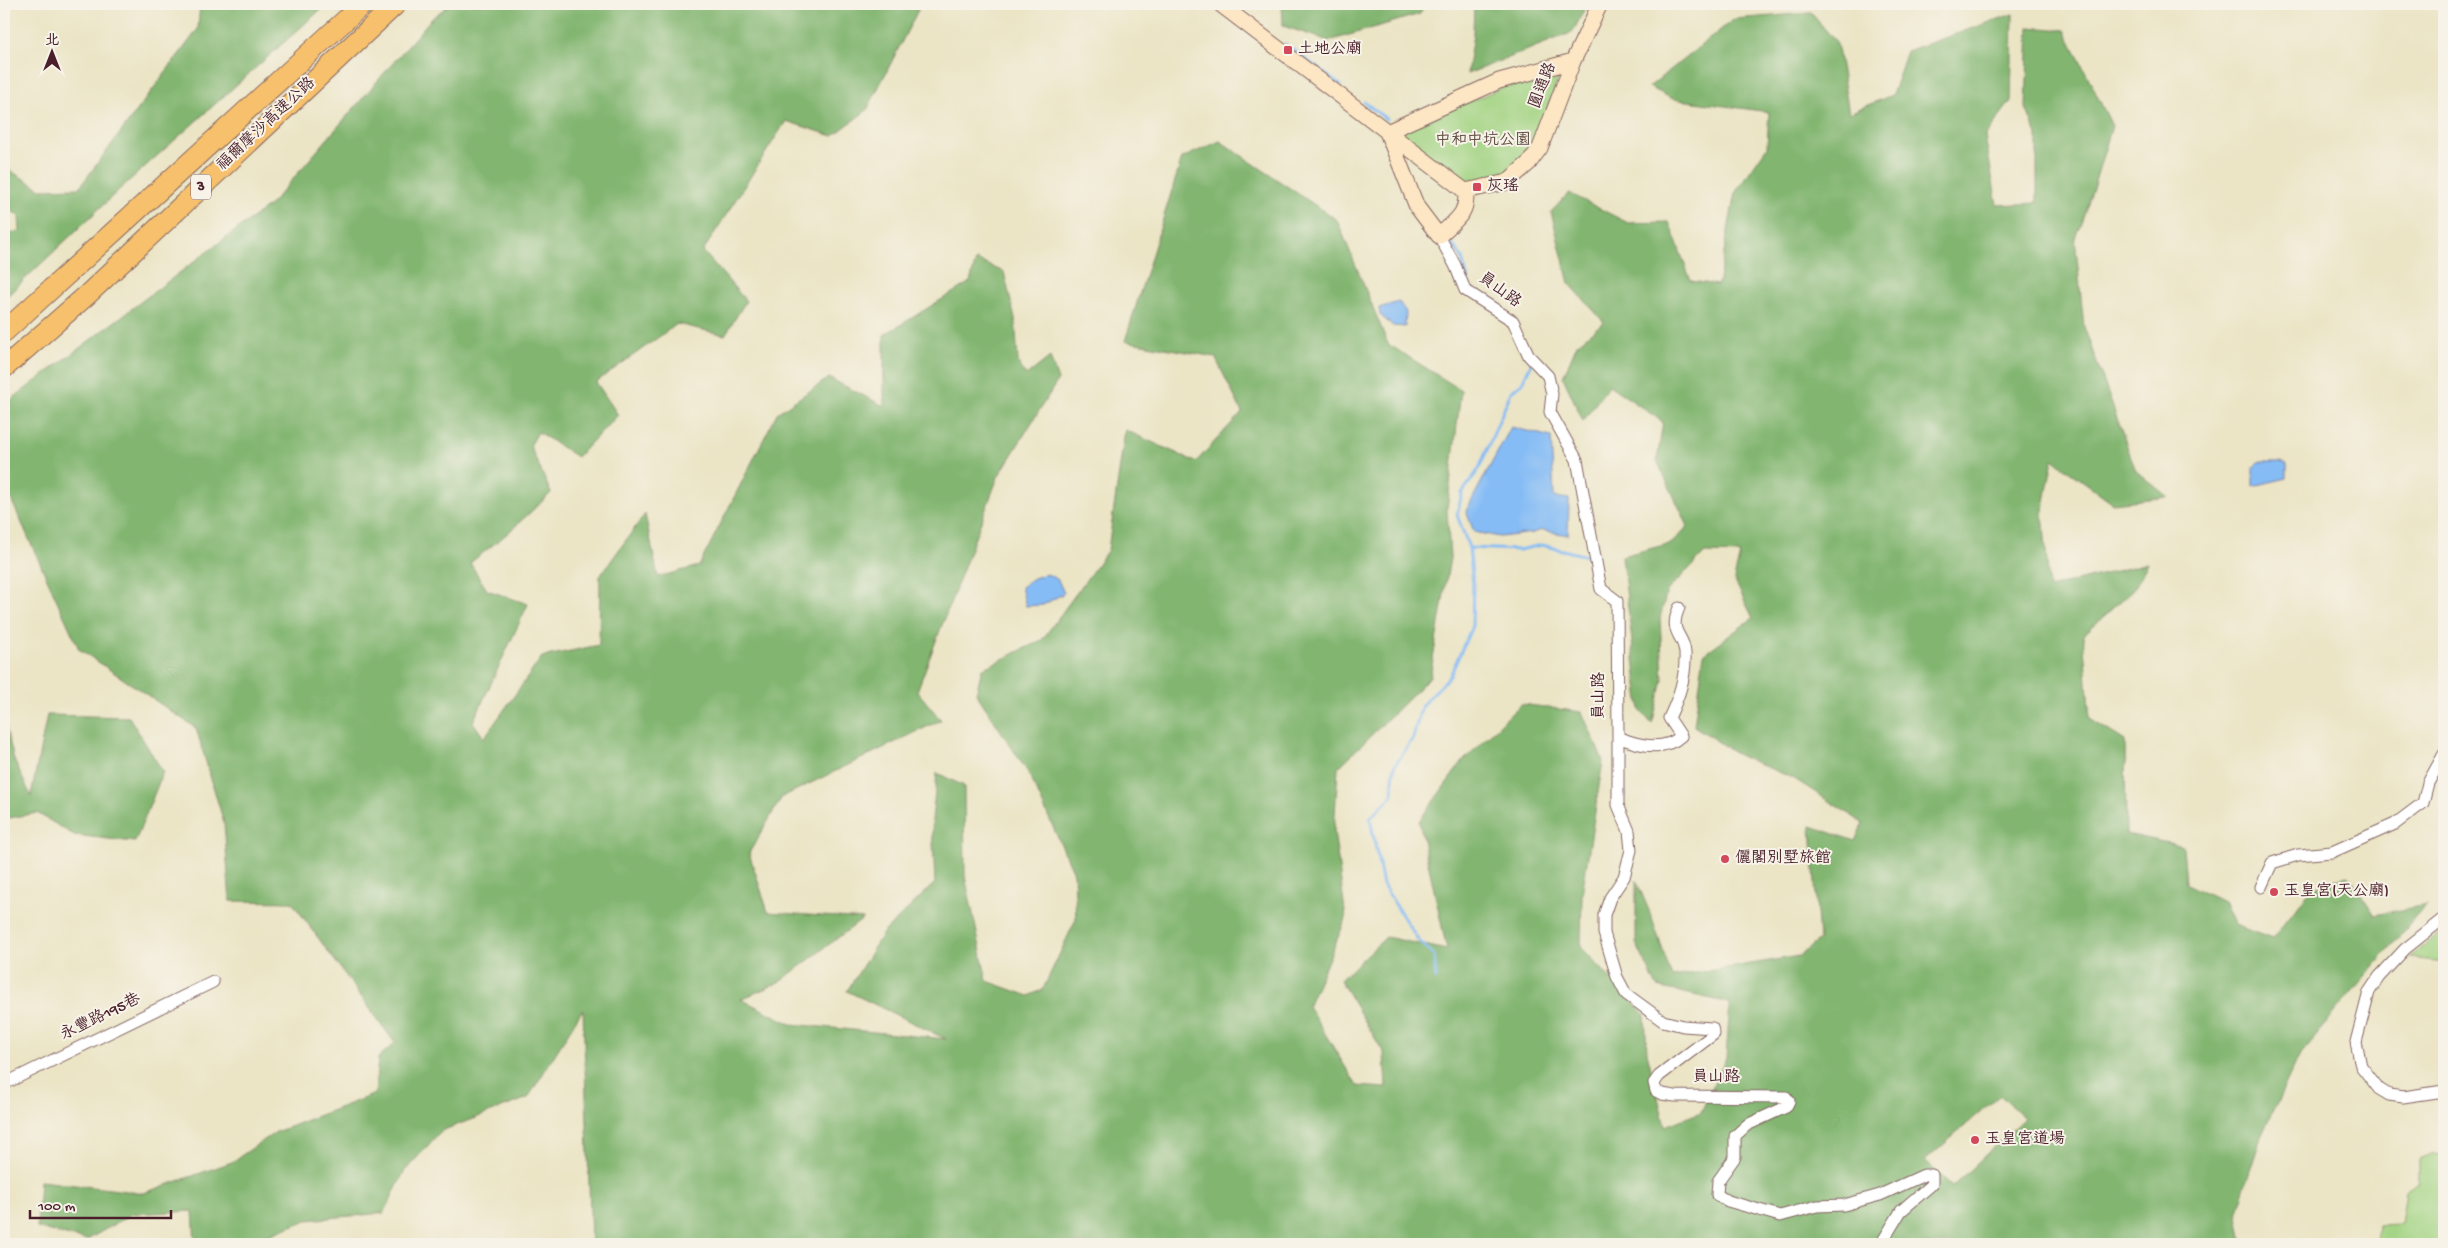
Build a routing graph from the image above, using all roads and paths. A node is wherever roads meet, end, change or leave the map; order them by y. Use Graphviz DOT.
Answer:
graph roads {
  1 [pos="363,4"];
  2 [pos="396,4"];
  3 [pos="1220,4"];
  4 [pos="1600,4"];
  5 [pos="1573,61"];
  6 [pos="1387,132"];
  7 [pos="1471,190"];
  8 [pos="1442,233"];
  9 [pos="4,332"];
  10 [pos="4,368"];
  11 [pos="1679,608"];
  12 [pos="1618,737"];
  13 [pos="2444,754"];
  14 [pos="2261,887"];
  15 [pos="2444,918"];
  16 [pos="213,982"];
  17 [pos="4,1084"];
  18 [pos="2444,1091"];
  19 [pos="1880,1244"];
  1 -- 9 [label="highway, 福爾摩沙高速公路 / 3"];
  2 -- 10 [label="highway, 福爾摩沙高速公路 / 3"];
  3 -- 6 [label="street"];
  4 -- 5 [label="street, 圓通路"];
  5 -- 6 [label="street"];
  5 -- 7 [label="street, 圓通路"];
  6 -- 7 [label="street"];
  6 -- 8 [label="street, 員山路"];
  7 -- 8 [label="street"];
  8 -- 12 [label="street, 員山路"];
  11 -- 12 [label="street, 員山路"];
  12 -- 19 [label="street, 員山路"];
  13 -- 14 [label="street"];
  15 -- 18 [label="street"];
  16 -- 17 [label="street, 永豐路195巷"];
}
